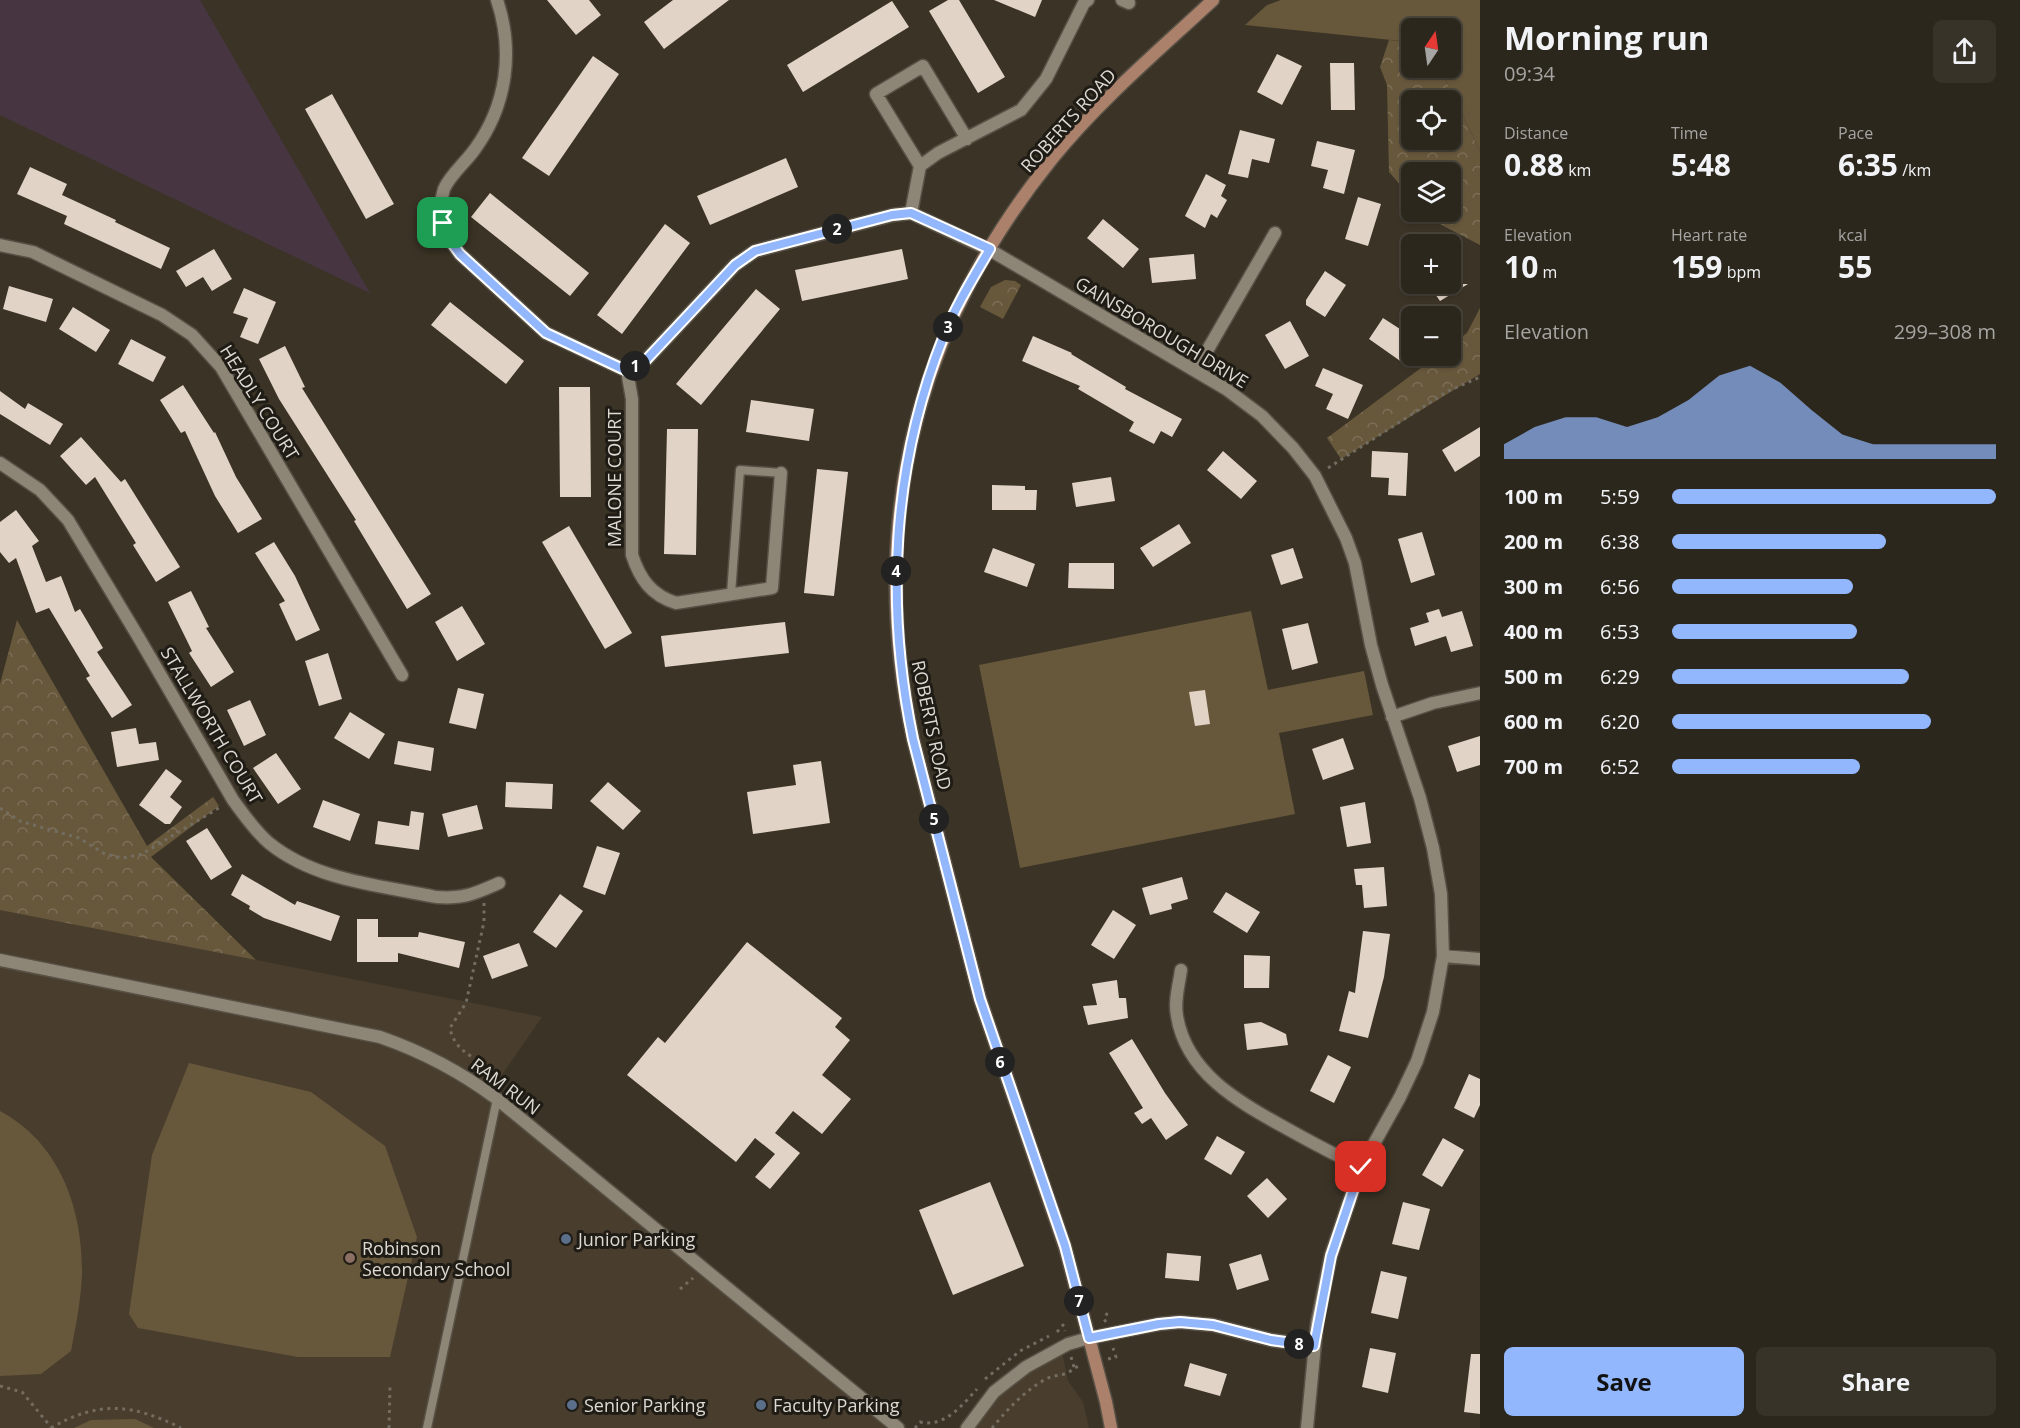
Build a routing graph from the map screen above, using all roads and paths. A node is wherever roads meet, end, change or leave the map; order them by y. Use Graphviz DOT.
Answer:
graph roads {
  1 [pos="496,0"];
  2 [pos="1088,0"];
  3 [pos="1213,0"];
  4 [pos="967,139"];
  5 [pos="920,166"];
  6 [pos="911,213"];
  7 [pos="1275,233"];
  8 [pos="0,245"];
  9 [pos="990,249"];
  10 [pos="1196,370"];
  11 [pos="627,371"];
  12 [pos="1480,377"];
  13 [pos="0,463"];
  14 [pos="782,473"];
  15 [pos="1315,476"];
  16 [pos="731,594"];
  17 [pos="402,675"];
  18 [pos="1480,693"];
  19 [pos="1392,717"];
  20 [pos="232,799"];
  21 [pos="0,808"];
  22 [pos="499,883"];
  23 [pos="484,889"];
  24 [pos="1443,956"];
  25 [pos="1480,959"];
  26 [pos="0,960"];
  27 [pos="1182,970"];
  28 [pos="487,1067"];
  29 [pos="497,1099"];
  30 [pos="1361,1167"];
  31 [pos="694,1277"];
  32 [pos="680,1288"];
  33 [pos="1108,1312"];
  34 [pos="1110,1334"];
  35 [pos="1089,1338"];
  36 [pos="1314,1346"];
  37 [pos="1095,1361"];
  38 [pos="0,1386"];
  39 [pos="390,1386"];
  40 [pos="51,1428"];
  41 [pos="182,1428"];
  42 [pos="389,1428"];
  43 [pos="427,1428"];
  44 [pos="898,1428"];
  45 [pos="967,1428"];
  46 [pos="992,1428"];
  47 [pos="1111,1428"];
  48 [pos="1307,1428"];
  1 -- 11 [label="street"];
  2 -- 4 [label="street"];
  3 -- 9 [label="main road, ROBERTS ROAD"];
  4 -- 5 [label="street"];
  4 -- 5 [label="street"];
  5 -- 6 [label="street"];
  6 -- 9 [label="street, GAINSBOROUGH DRIVE"];
  6 -- 11 [label="street"];
  7 -- 10 [label="street"];
  8 -- 17 [label="street, HEADLY COURT"];
  9 -- 10 [label="street, GAINSBOROUGH DRIVE"];
  9 -- 35 [label="main road, ROBERTS ROAD"];
  10 -- 15 [label="street, GAINSBOROUGH DRIVE"];
  11 -- 16 [label="street, MALONE COURT"];
  12 -- 15 [label="path"];
  13 -- 20 [label="street, STALLWORTH COURT"];
  14 -- 16 [label="street, MALONE COURT"];
  14 -- 16 [label="lane"];
  15 -- 19 [label="street, GAINSBOROUGH DRIVE"];
  18 -- 19 [label="street"];
  19 -- 24 [label="street, GAINSBOROUGH DRIVE"];
  20 -- 21 [label="path"];
  20 -- 23 [label="street, STALLWORTH COURT"];
  22 -- 23 [label="street, STALLWORTH COURT"];
  23 -- 28 [label="path"];
  24 -- 25 [label="street"];
  24 -- 30 [label="street, GAINSBOROUGH DRIVE"];
  26 -- 29 [label="street, RAM RUN"];
  27 -- 30 [label="street"];
  29 -- 43 [label="lane"];
  29 -- 44 [label="street, RAM RUN"];
  30 -- 36 [label="street, GAINSBOROUGH DRIVE"];
  31 -- 32 [label="path"];
  33 -- 34 [label="path"];
  34 -- 35 [label="street"];
  34 -- 36 [label="street"];
  34 -- 37 [label="path"];
  35 -- 37 [label="main road, ROBERTS ROAD"];
  35 -- 45 [label="street"];
  36 -- 48 [label="street, GAINSBOROUGH DRIVE"];
  37 -- 46 [label="path"];
  37 -- 47 [label="main road, ROBERTS ROAD"];
  38 -- 40 [label="path"];
  39 -- 42 [label="path"];
  40 -- 41 [label="path"];
}
